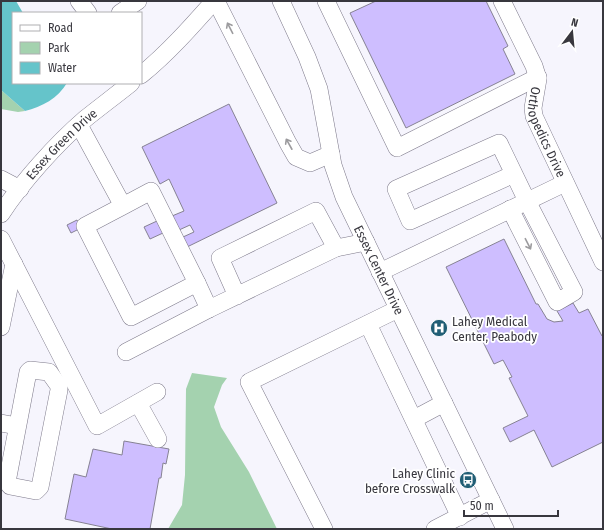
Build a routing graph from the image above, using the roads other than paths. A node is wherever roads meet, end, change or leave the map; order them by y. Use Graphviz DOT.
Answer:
graph roads {
  1 [pos="79,1"];
  2 [pos="138,1"];
  3 [pos="215,1"];
  4 [pos="281,1"];
  5 [pos="326,1"];
  6 [pos="502,1"];
  7 [pos="87,12"];
  8 [pos="122,12"];
  9 [pos="142,74"];
  10 [pos="538,77"];
  11 [pos="131,84"];
  12 [pos="79,125"];
  13 [pos="331,154"];
  14 [pos="514,174"];
  15 [pos="1,179"];
  16 [pos="565,183"];
  17 [pos="20,189"];
  18 [pos="527,201"];
  19 [pos="123,206"];
  20 [pos="510,209"];
  21 [pos="1,214"];
  22 [pos="1,239"];
  23 [pos="366,242"];
  24 [pos="336,248"];
  25 [pos="603,262"];
  26 [pos="14,264"];
  27 [pos="380,272"];
  28 [pos="197,283"];
  29 [pos="237,296"];
  30 [pos="209,309"];
  31 [pos="398,309"];
  32 [pos="368,324"];
  33 [pos="1,327"];
  34 [pos="126,352"];
  35 [pos="158,392"];
  36 [pos="138,403"];
  37 [pos="444,403"];
  38 [pos="414,419"];
  39 [pos="9,425"];
  40 [pos="158,439"];
  41 [pos="491,500"];
  42 [pos="460,517"];
  43 [pos="324,529"];
  44 [pos="435,529"];
  45 [pos="505,529"];
  1 -- 7 [label="street"];
  2 -- 8 [label="street"];
  3 -- 9 [label="street"];
  13 -- 3 [label="street, one-way"];
  4 -- 13 [label="street, Essex Center Drive"];
  5 -- 10 [label="street"];
  6 -- 10 [label="street, Orthopedics Drive"];
  10 -- 16 [label="street, Orthopedics Drive"];
  11 -- 12 [label="street, Essex Green Drive"];
  12 -- 17 [label="street, Essex Green Drive"];
  12 -- 19 [label="street"];
  13 -- 23 [label="street, Essex Center Drive"];
  14 -- 14 [label="street"];
  14 -- 18 [label="street"];
  15 -- 17 [label="street"];
  16 -- 18 [label="street"];
  16 -- 25 [label="street, Orthopedics Drive"];
  17 -- 21 [label="street, Essex Green Drive"];
  18 -- 20 [label="street"];
  20 -- 18 [label="street, one-way"];
  19 -- 28 [label="street"];
  19 -- 28 [label="street"];
  20 -- 27 [label="street"];
  22 -- 26 [label="street"];
  23 -- 24 [label="street"];
  23 -- 27 [label="street, Essex Center Drive"];
  24 -- 29 [label="street"];
  24 -- 29 [label="street"];
  26 -- 33 [label="street"];
  26 -- 36 [label="street"];
  27 -- 31 [label="street, Essex Center Drive"];
  28 -- 30 [label="street"];
  29 -- 30 [label="street"];
  30 -- 34 [label="street"];
  31 -- 32 [label="street"];
  31 -- 37 [label="street, Essex Center Drive"];
  32 -- 38 [label="street"];
  32 -- 43 [label="street"];
  35 -- 36 [label="street"];
  36 -- 40 [label="street"];
  37 -- 38 [label="street"];
  37 -- 41 [label="street, Essex Center Drive"];
  38 -- 42 [label="street"];
  39 -- 39 [label="street"];
  41 -- 42 [label="street"];
  41 -- 45 [label="street, Essex Center Drive"];
  42 -- 44 [label="street"];
}
